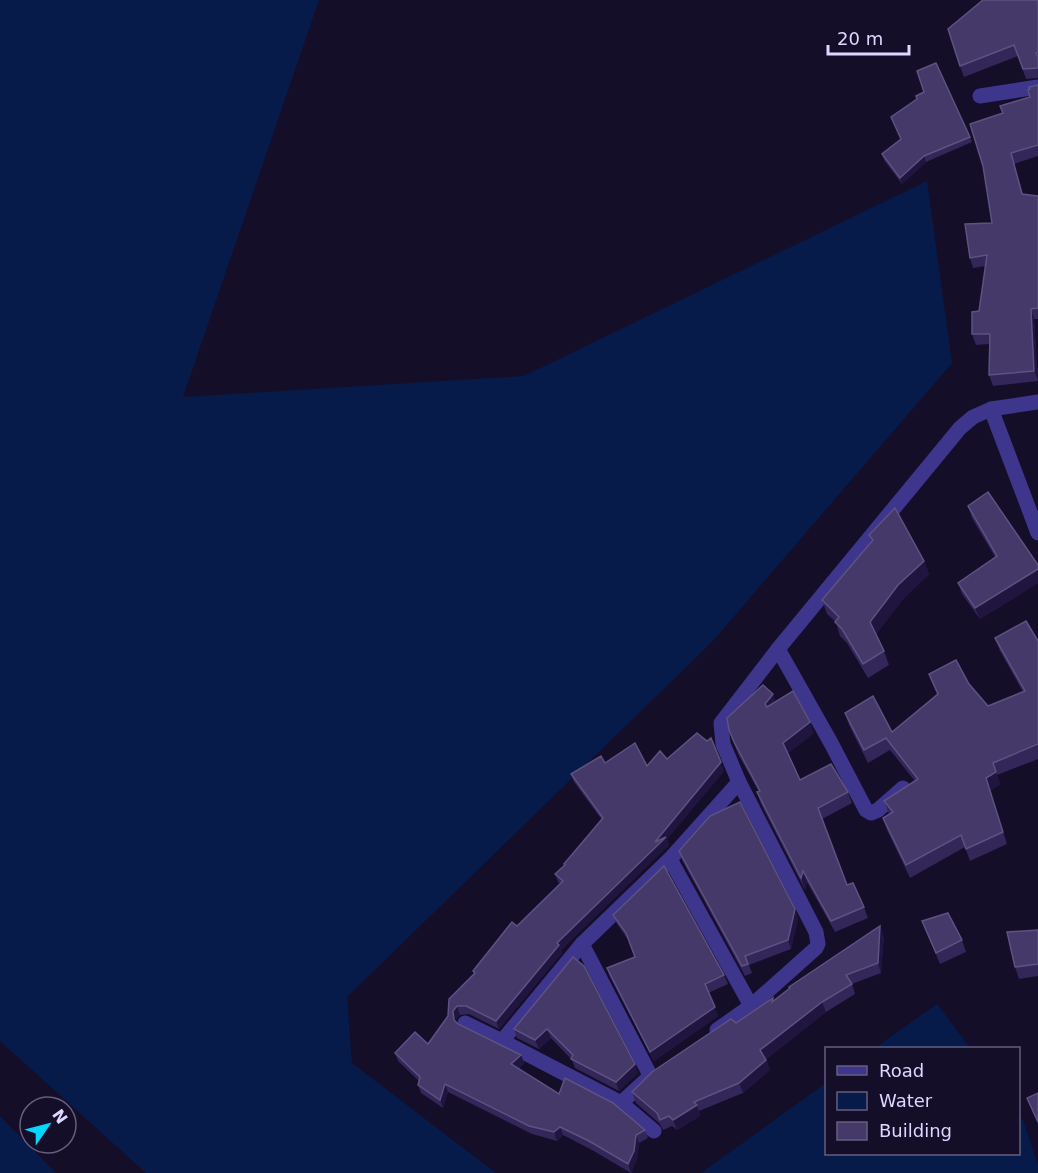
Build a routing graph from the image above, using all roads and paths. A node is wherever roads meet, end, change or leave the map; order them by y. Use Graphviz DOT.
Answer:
graph roads {
  1 [pos="1038,87"];
  2 [pos="980,96"];
  3 [pos="1038,402"];
  4 [pos="991,409"];
  5 [pos="1038,533"];
  6 [pos="778,649"];
  7 [pos="739,782"];
  8 [pos="903,788"];
  9 [pos="669,859"];
  10 [pos="582,944"];
  11 [pos="751,1006"];
  12 [pos="465,1023"];
  13 [pos="705,1038"];
  14 [pos="502,1041"];
  15 [pos="621,1103"];
  16 [pos="654,1131"];
  1 -- 2 [label="street"];
  3 -- 4 [label="street"];
  4 -- 5 [label="street"];
  4 -- 6 [label="street"];
  6 -- 7 [label="street"];
  6 -- 8 [label="street"];
  7 -- 9 [label="street"];
  7 -- 11 [label="street"];
  9 -- 10 [label="street"];
  9 -- 11 [label="street"];
  10 -- 14 [label="street"];
  10 -- 15 [label="street"];
  11 -- 13 [label="street"];
  12 -- 14 [label="street"];
  14 -- 15 [label="street"];
  15 -- 16 [label="street"];
}
